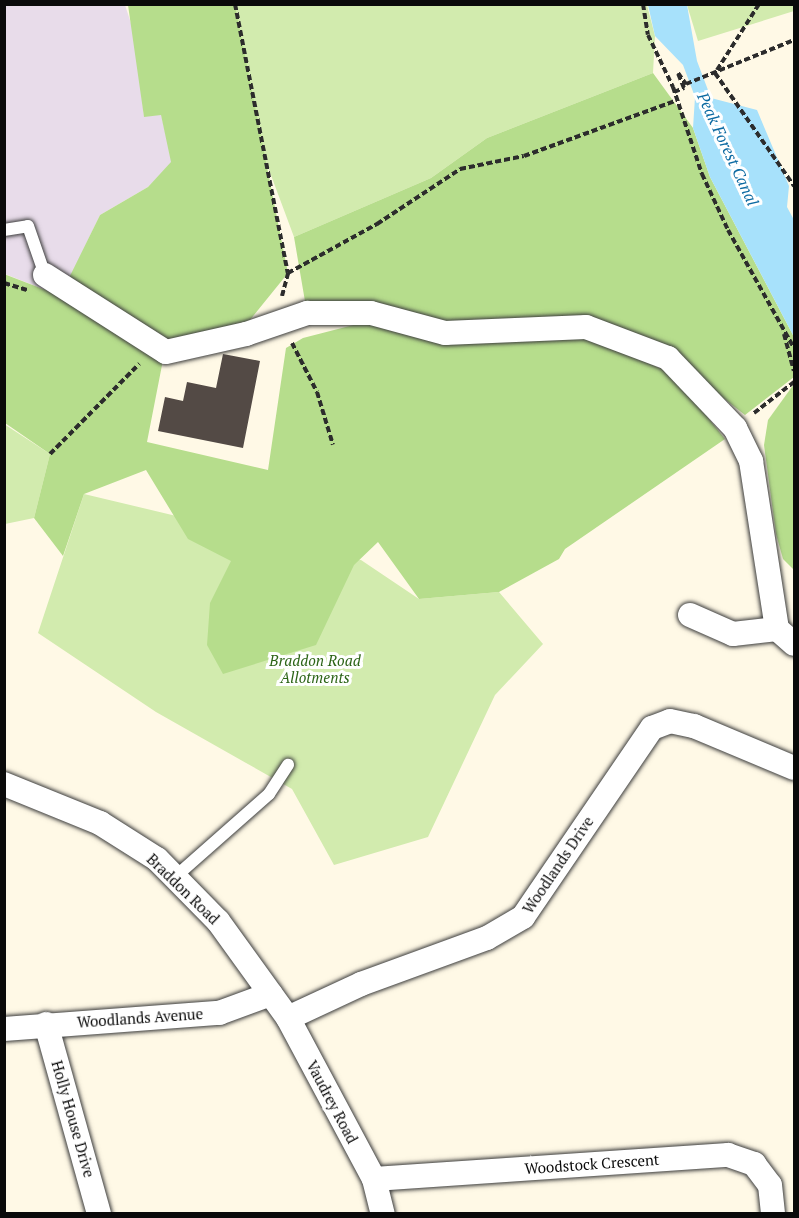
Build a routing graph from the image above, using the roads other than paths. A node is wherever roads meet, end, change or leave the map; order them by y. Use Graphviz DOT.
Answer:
graph roads {
  1 [pos="4,230"];
  2 [pos="45,275"];
  3 [pos="690,615"];
  4 [pos="786,637"];
  5 [pos="288,765"];
  6 [pos="795,768"];
  7 [pos="4,784"];
  8 [pos="175,877"];
  9 [pos="272,994"];
  10 [pos="288,1018"];
  11 [pos="46,1024"];
  12 [pos="4,1029"];
  13 [pos="374,1179"];
  14 [pos="99,1214"];
  15 [pos="383,1214"];
  16 [pos="773,1214"];
  1 -- 2 [label="lane"];
  2 -- 4 [label="street"];
  3 -- 4 [label="street"];
  5 -- 8 [label="lane"];
  6 -- 10 [label="street, Woodlands Drive"];
  7 -- 8 [label="street, Braddon Road"];
  8 -- 9 [label="street, Braddon Road"];
  9 -- 10 [label="street, Vaudrey Road"];
  9 -- 11 [label="street, Woodlands Avenue"];
  10 -- 13 [label="street, Vaudrey Road"];
  11 -- 12 [label="street, Woodlands Avenue"];
  11 -- 14 [label="street, Holly House Drive"];
  13 -- 15 [label="street, Vaudrey Road"];
  13 -- 16 [label="street, Woodstock Crescent"];
}
